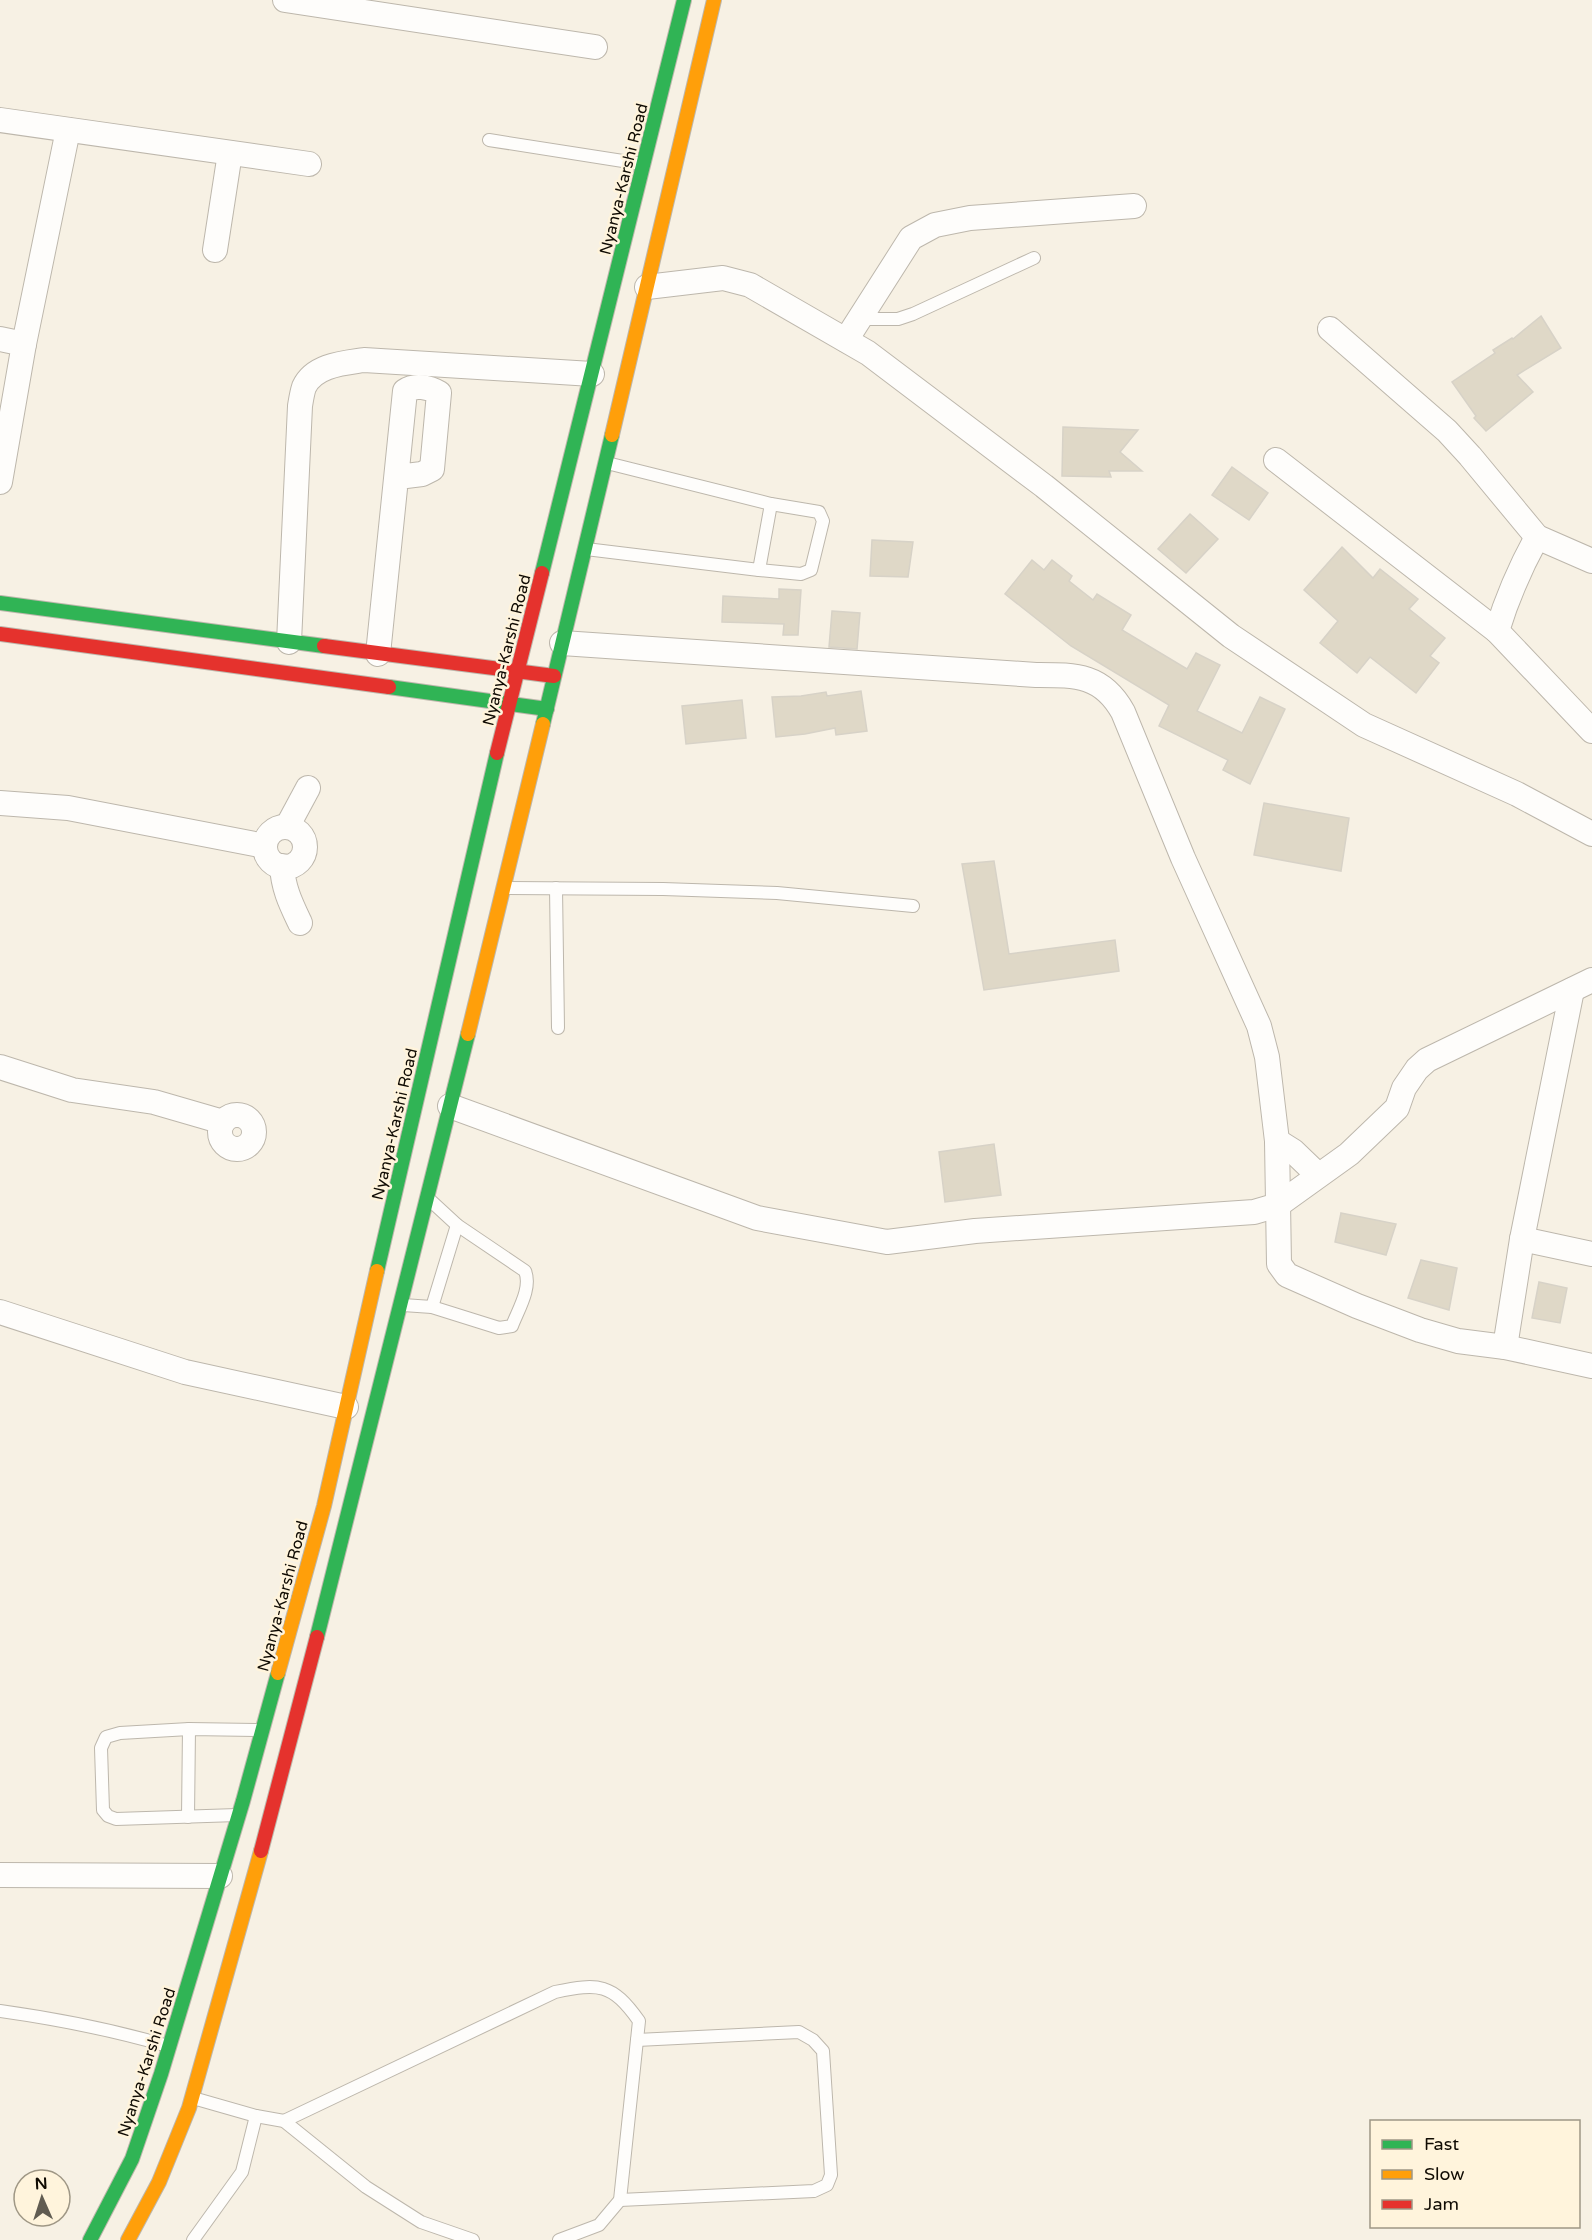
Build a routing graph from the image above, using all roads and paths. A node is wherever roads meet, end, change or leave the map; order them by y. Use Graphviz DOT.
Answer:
graph roads {
  1 [pos="285,0"];
  2 [pos="684,0"];
  3 [pos="714,0"];
  4 [pos="596,47"];
  5 [pos="0,120"];
  6 [pos="68,130"];
  7 [pos="489,140"];
  8 [pos="230,153"];
  9 [pos="309,164"];
  10 [pos="644,164"];
  11 [pos="1134,206"];
  12 [pos="215,250"];
  13 [pos="1034,258"];
  14 [pos="646,287"];
  15 [pos="859,319"];
  16 [pos="1330,329"];
  17 [pos="0,339"];
  18 [pos="846,340"];
  19 [pos="24,344"];
  20 [pos="592,374"];
  21 [pos="1276,460"];
  22 [pos="605,463"];
  23 [pos="398,477"];
  24 [pos="0,482"];
  25 [pos="771,504"];
  26 [pos="1537,537"];
  27 [pos="585,549"];
  28 [pos="1592,561"];
  29 [pos="759,570"];
  30 [pos="0,603"];
  31 [pos="1497,631"];
  32 [pos="0,634"];
  33 [pos="289,642"];
  34 [pos="562,643"];
  35 [pos="378,654"];
  36 [pos="517,673"];
  37 [pos="554,676"];
  38 [pos="510,704"];
  39 [pos="547,709"];
  40 [pos="1592,731"];
  41 [pos="308,788"];
  42 [pos="0,803"];
  43 [pos="287,827"];
  44 [pos="1592,834"];
  45 [pos="265,846"];
  46 [pos="282,866"];
  47 [pos="503,888"];
  48 [pos="556,888"];
  49 [pos="914,906"];
  50 [pos="300,923"];
  51 [pos="1582,985"];
  52 [pos="558,1028"];
  53 [pos="0,1067"];
  54 [pos="450,1106"];
  55 [pos="223,1122"];
  56 [pos="1277,1141"];
  57 [pos="1318,1175"];
  58 [pos="428,1198"];
  59 [pos="1278,1205"];
  60 [pos="457,1225"];
  61 [pos="1521,1239"];
  62 [pos="1592,1254"];
  63 [pos="392,1275"];
  64 [pos="400,1305"];
  65 [pos="432,1307"];
  66 [pos="0,1312"];
  67 [pos="1505,1347"];
  68 [pos="1592,1366"];
  69 [pos="346,1407"];
  70 [pos="189,1729"];
  71 [pos="262,1730"];
  72 [pos="239,1815"];
  73 [pos="188,1816"];
  74 [pos="0,1875"];
  75 [pos="220,1876"];
  76 [pos="0,2011"];
  77 [pos="637,2040"];
  78 [pos="169,2046"];
  79 [pos="192,2097"];
  80 [pos="256,2116"];
  81 [pos="284,2121"];
  82 [pos="620,2200"];
  83 [pos="118,2229"];
  84 [pos="90,2240"];
  85 [pos="193,2240"];
  86 [pos="473,2240"];
  87 [pos="559,2240"];
  1 -- 4 [label="street"];
  2 -- 10 [label="main road, Nyanya-Karshi Road"];
  3 -- 14 [label="main road, Nyanya-Karshi Road"];
  5 -- 6 [label="street"];
  6 -- 8 [label="street"];
  6 -- 19 [label="street"];
  7 -- 10 [label="lane"];
  8 -- 9 [label="street"];
  8 -- 12 [label="street"];
  10 -- 20 [label="main road, Nyanya-Karshi Road"];
  11 -- 15 [label="street"];
  13 -- 15 [label="lane"];
  14 -- 18 [label="street"];
  14 -- 22 [label="main road, Nyanya-Karshi Road"];
  15 -- 18 [label="street"];
  16 -- 26 [label="street"];
  17 -- 19 [label="street"];
  18 -- 44 [label="street"];
  19 -- 24 [label="street"];
  20 -- 33 [label="street"];
  20 -- 36 [label="main road, Nyanya-Karshi Road"];
  21 -- 31 [label="street"];
  22 -- 25 [label="lane"];
  22 -- 27 [label="main road, Nyanya-Karshi Road"];
  23 -- 35 [label="street"];
  25 -- 29 [label="lane"];
  25 -- 29 [label="lane"];
  26 -- 28 [label="street"];
  26 -- 31 [label="street"];
  27 -- 29 [label="lane"];
  27 -- 34 [label="main road, Nyanya-Karshi Road"];
  30 -- 33 [label="main road"];
  31 -- 40 [label="street"];
  32 -- 38 [label="main road"];
  33 -- 35 [label="main road"];
  34 -- 37 [label="main road, Nyanya-Karshi Road"];
  34 -- 56 [label="street"];
  35 -- 36 [label="main road"];
  36 -- 37 [label="main road"];
  36 -- 38 [label="main road, Nyanya-Karshi Road"];
  37 -- 39 [label="main road, Nyanya-Karshi Road"];
  38 -- 39 [label="main road"];
  38 -- 63 [label="main road, Nyanya-Karshi Road"];
  39 -- 47 [label="main road, Nyanya-Karshi Road"];
  41 -- 43 [label="street"];
  42 -- 45 [label="street"];
  43 -- 45 [label="street"];
  43 -- 46 [label="street"];
  45 -- 46 [label="street"];
  46 -- 50 [label="street"];
  47 -- 48 [label="lane"];
  47 -- 54 [label="main road, Nyanya-Karshi Road"];
  48 -- 49 [label="lane"];
  48 -- 52 [label="lane"];
  51 -- 57 [label="street"];
  51 -- 61 [label="street"];
  53 -- 55 [label="street"];
  54 -- 58 [label="main road, Nyanya-Karshi Road"];
  54 -- 59 [label="street"];
  56 -- 57 [label="street"];
  56 -- 59 [label="street"];
  57 -- 59 [label="street"];
  58 -- 60 [label="lane"];
  58 -- 63 [label="main road, Nyanya-Karshi Road"];
  59 -- 67 [label="street"];
  60 -- 65 [label="lane"];
  60 -- 65 [label="lane"];
  61 -- 62 [label="street"];
  61 -- 67 [label="street"];
  63 -- 64 [label="main road, Nyanya-Karshi Road"];
  63 -- 69 [label="main road, Nyanya-Karshi Road"];
  64 -- 65 [label="lane"];
  64 -- 79 [label="main road, Nyanya-Karshi Road"];
  66 -- 69 [label="street"];
  67 -- 68 [label="street"];
  69 -- 71 [label="main road, Nyanya-Karshi Road"];
  70 -- 71 [label="lane"];
  70 -- 73 [label="lane"];
  70 -- 73 [label="lane"];
  71 -- 72 [label="main road, Nyanya-Karshi Road"];
  72 -- 73 [label="lane"];
  72 -- 75 [label="main road, Nyanya-Karshi Road"];
  74 -- 75 [label="street"];
  75 -- 78 [label="main road, Nyanya-Karshi Road"];
  76 -- 78 [label="lane"];
  77 -- 81 [label="lane"];
  77 -- 82 [label="lane"];
  77 -- 82 [label="lane"];
  78 -- 83 [label="main road, Nyanya-Karshi Road"];
  79 -- 80 [label="lane"];
  79 -- 83 [label="main road, Nyanya-Karshi Road"];
  80 -- 81 [label="lane"];
  80 -- 85 [label="lane"];
  81 -- 86 [label="lane"];
  82 -- 87 [label="lane"];
  83 -- 84 [label="main road, Nyanya-Karshi Road"];
}
